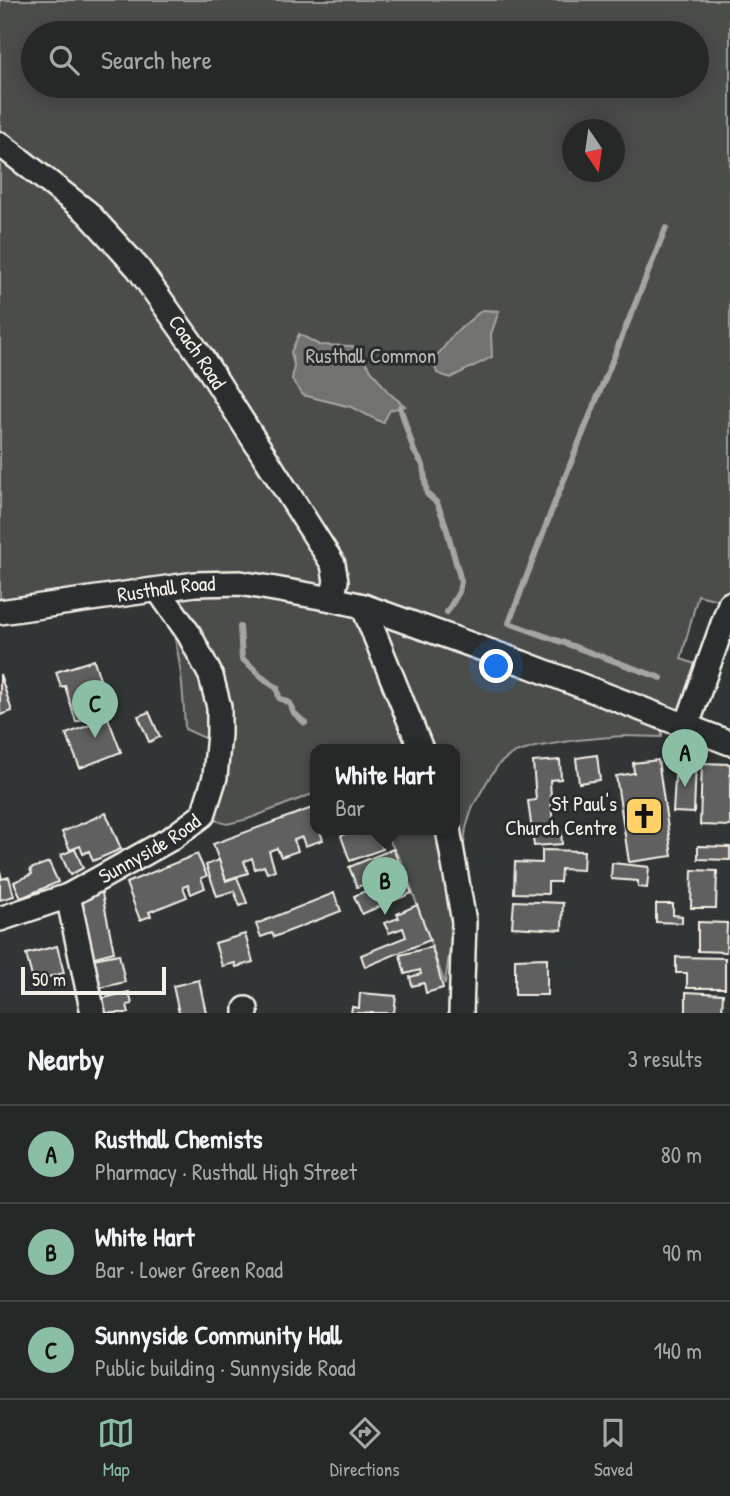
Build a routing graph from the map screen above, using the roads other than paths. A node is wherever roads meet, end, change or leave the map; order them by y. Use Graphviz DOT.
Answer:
graph roads {
  1 [pos="0,144"];
  2 [pos="159,591"];
  3 [pos="332,598"];
  4 [pos="730,604"];
  5 [pos="363,606"];
  6 [pos="0,612"];
  7 [pos="687,725"];
  8 [pos="730,743"];
  9 [pos="419,744"];
  10 [pos="449,835"];
  11 [pos="68,896"];
  12 [pos="0,919"];
  13 [pos="93,1013"];
  14 [pos="461,1013"];
  1 -- 3 [label="street, Coach Road"];
  2 -- 3 [label="street, Rusthall Road"];
  2 -- 6 [label="street, Rusthall Road"];
  2 -- 11 [label="street, Sunnyside Road"];
  3 -- 5 [label="street, Rusthall Road"];
  4 -- 7 [label="street"];
  5 -- 7 [label="street, Rusthall Road"];
  5 -- 9 [label="street"];
  7 -- 8 [label="street, Rusthall Road"];
  10 -- 14 [label="street"];
  11 -- 12 [label="street, Sunnyside Road"];
  11 -- 13 [label="street"];
}
